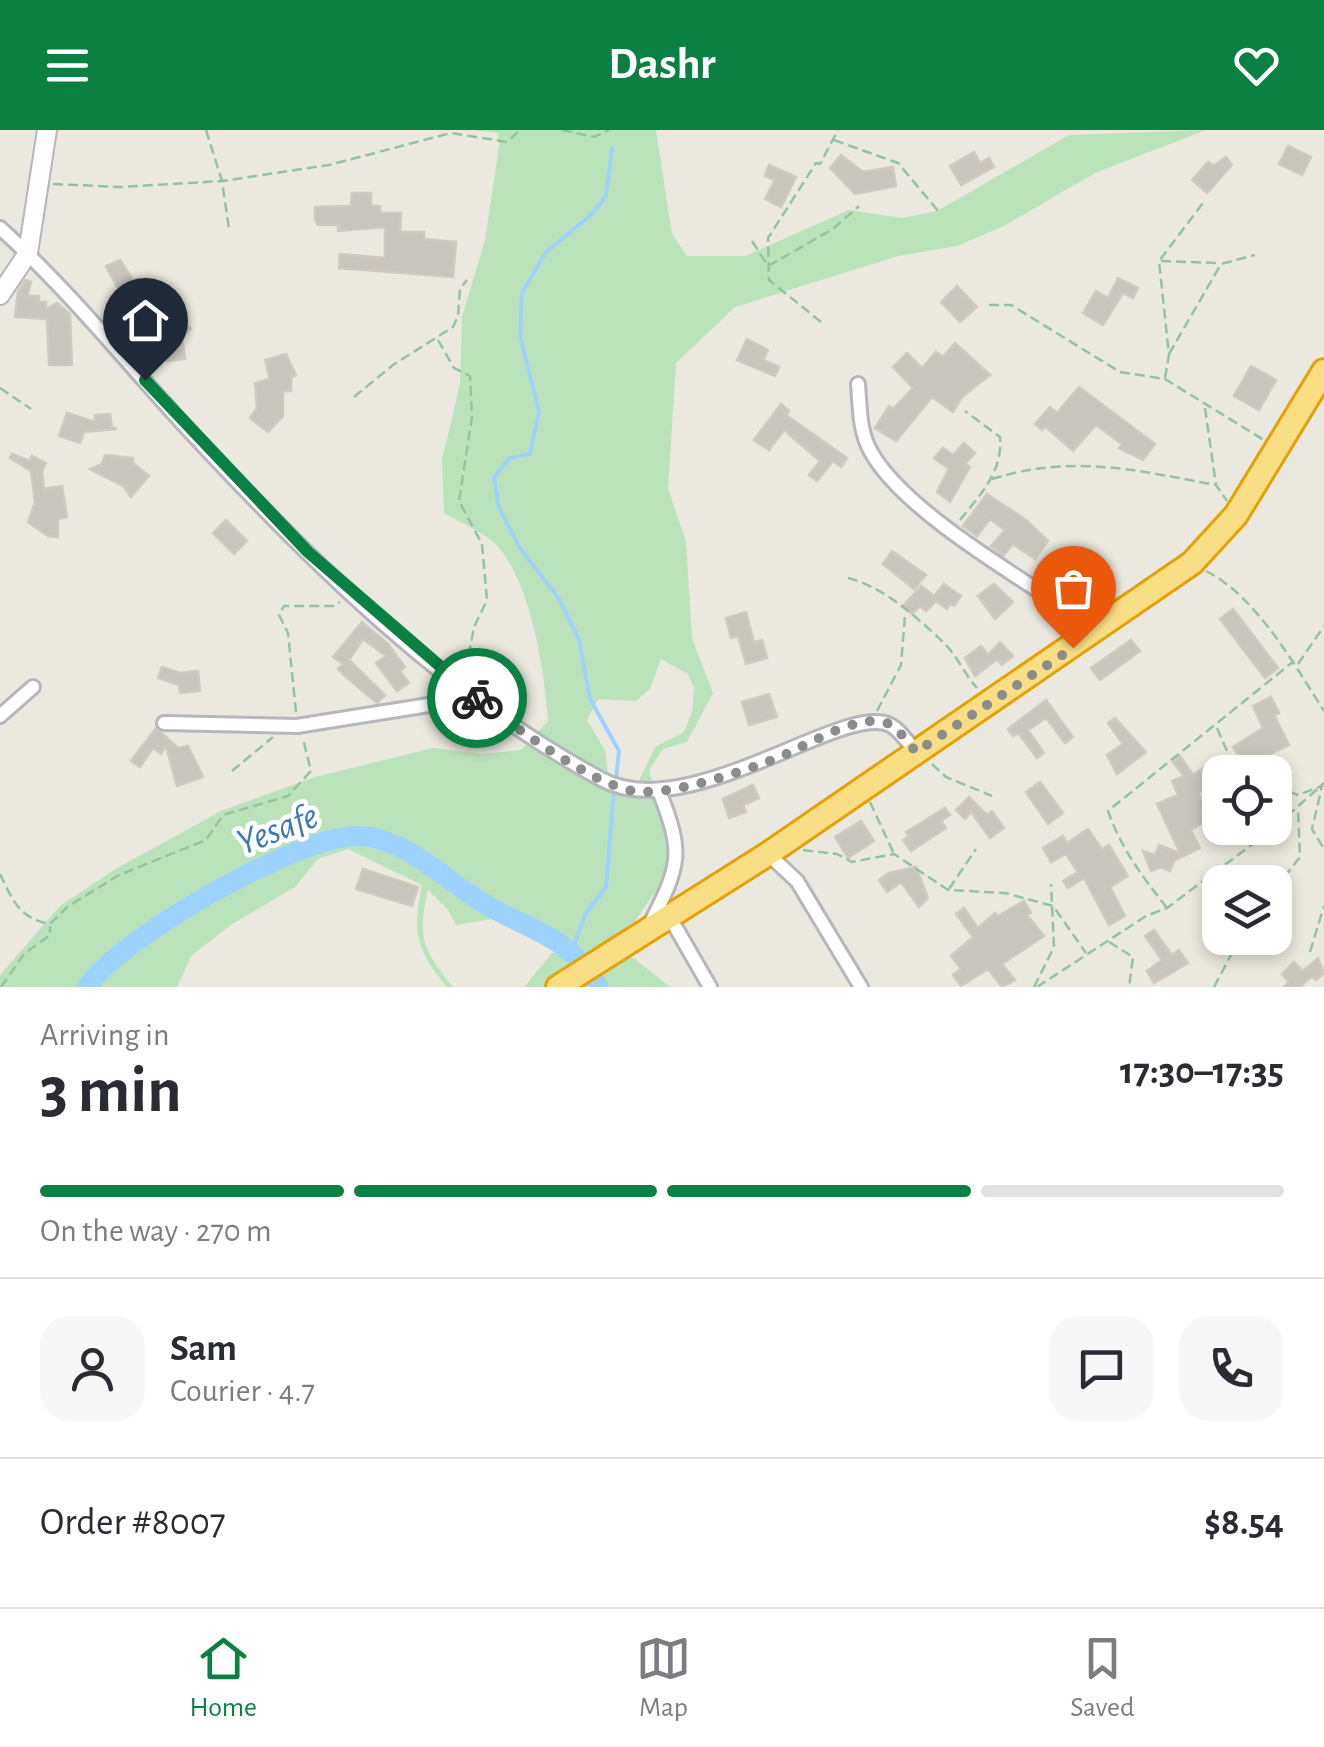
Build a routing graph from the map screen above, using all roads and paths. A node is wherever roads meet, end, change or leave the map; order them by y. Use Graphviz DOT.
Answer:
graph roads {
  1 [pos="46,130"];
  2 [pos="206,130"];
  3 [pos="520,130"];
  4 [pos="562,130"];
  5 [pos="609,130"];
  6 [pos="838,130"];
  7 [pos="833,140"];
  8 [pos="222,181"];
  9 [pos="38,184"];
  10 [pos="1203,203"];
  11 [pos="859,206"];
  12 [pos="939,212"];
  13 [pos="0,228"];
  14 [pos="229,229"];
  15 [pos="752,242"];
  16 [pos="28,254"];
  17 [pos="1256,255"];
  18 [pos="1160,260"];
  19 [pos="1221,264"];
  20 [pos="768,266"];
  21 [pos="467,280"];
  22 [pos="0,295"];
  23 [pos="989,305"];
  24 [pos="821,322"];
  25 [pos="438,340"];
  26 [pos="1169,356"];
  27 [pos="1324,371"];
  28 [pos="1164,379"];
  29 [pos="858,384"];
  30 [pos="0,388"];
  31 [pos="354,397"];
  32 [pos="1205,408"];
  33 [pos="31,409"];
  34 [pos="965,411"];
  35 [pos="1279,448"];
  36 [pos="992,479"];
  37 [pos="1216,485"];
  38 [pos="1236,515"];
  39 [pos="953,530"];
  40 [pos="1192,563"];
  41 [pos="848,578"];
  42 [pos="354,593"];
  43 [pos="905,612"];
  44 [pos="1324,626"];
  45 [pos="1100,630"];
  46 [pos="1295,663"];
  47 [pos="462,686"];
  48 [pos="34,687"];
  49 [pos="483,703"];
  50 [pos="992,704"];
  51 [pos="1324,710"];
  52 [pos="0,716"];
  53 [pos="872,722"];
  54 [pos="164,723"];
  55 [pos="297,726"];
  56 [pos="1216,727"];
  57 [pos="916,752"];
  58 [pos="1228,755"];
  59 [pos="232,771"];
  60 [pos="1323,784"];
  61 [pos="862,788"];
  62 [pos="659,791"];
  63 [pos="1292,793"];
  64 [pos="992,796"];
  65 [pos="1298,810"];
  66 [pos="1292,814"];
  67 [pos="1250,845"];
  68 [pos="976,849"];
  69 [pos="1324,849"];
  70 [pos="894,854"];
  71 [pos="770,856"];
  72 [pos="1292,867"];
  73 [pos="0,874"];
  74 [pos="1051,884"];
  75 [pos="948,890"];
  76 [pos="1053,906"];
  77 [pos="1324,906"];
  78 [pos="1167,908"];
  79 [pos="668,914"];
  80 [pos="50,924"];
  81 [pos="648,928"];
  82 [pos="1108,941"];
  83 [pos="1310,952"];
  84 [pos="1086,953"];
  85 [pos="1231,955"];
  86 [pos="560,986"];
  87 [pos="1036,986"];
  88 [pos="2,987"];
  89 [pos="710,987"];
  90 [pos="860,987"];
  91 [pos="1129,987"];
  92 [pos="1214,987"];
  1 -- 9 [label="street"];
  2 -- 8 [label="path"];
  3 -- 8 [label="path"];
  4 -- 5 [label="path"];
  6 -- 7 [label="path"];
  7 -- 12 [label="path"];
  7 -- 20 [label="path"];
  8 -- 9 [label="path"];
  8 -- 14 [label="path"];
  9 -- 16 [label="street"];
  10 -- 18 [label="path"];
  11 -- 20 [label="path"];
  13 -- 16 [label="street"];
  15 -- 20 [label="path"];
  16 -- 22 [label="street"];
  16 -- 42 [label="street"];
  17 -- 19 [label="path"];
  18 -- 19 [label="path"];
  18 -- 26 [label="path"];
  19 -- 26 [label="path"];
  20 -- 24 [label="path"];
  21 -- 25 [label="path"];
  23 -- 28 [label="path"];
  25 -- 31 [label="path"];
  25 -- 47 [label="path"];
  26 -- 28 [label="path"];
  27 -- 35 [label="highway"];
  28 -- 32 [label="path"];
  29 -- 39 [label="street"];
  30 -- 33 [label="path"];
  32 -- 35 [label="path"];
  32 -- 37 [label="path"];
  34 -- 36 [label="path"];
  35 -- 38 [label="highway"];
  36 -- 37 [label="path"];
  36 -- 39 [label="path"];
  37 -- 38 [label="path"];
  38 -- 40 [label="highway"];
  39 -- 45 [label="street"];
  40 -- 45 [label="highway"];
  40 -- 46 [label="path"];
  41 -- 43 [label="path"];
  42 -- 47 [label="street"];
  42 -- 55 [label="path"];
  43 -- 50 [label="path"];
  43 -- 53 [label="path"];
  44 -- 46 [label="path"];
  45 -- 50 [label="highway"];
  46 -- 51 [label="path"];
  46 -- 56 [label="path"];
  47 -- 49 [label="street"];
  48 -- 52 [label="street"];
  49 -- 55 [label="street"];
  49 -- 62 [label="street"];
  50 -- 57 [label="highway"];
  53 -- 57 [label="street"];
  53 -- 62 [label="street"];
  54 -- 55 [label="street"];
  55 -- 59 [label="path"];
  55 -- 80 [label="path"];
  56 -- 58 [label="path"];
  56 -- 78 [label="path"];
  57 -- 61 [label="highway"];
  57 -- 64 [label="path"];
  60 -- 63 [label="path"];
  60 -- 65 [label="path"];
  60 -- 69 [label="path"];
  61 -- 70 [label="path"];
  61 -- 71 [label="highway"];
  62 -- 81 [label="street"];
  65 -- 66 [label="path"];
  65 -- 72 [label="path"];
  67 -- 78 [label="path"];
  68 -- 75 [label="path"];
  70 -- 71 [label="path"];
  70 -- 75 [label="path"];
  71 -- 79 [label="highway"];
  71 -- 90 [label="street"];
  73 -- 80 [label="path"];
  74 -- 76 [label="path"];
  75 -- 76 [label="path"];
  76 -- 84 [label="path"];
  76 -- 87 [label="path"];
  77 -- 83 [label="path"];
  78 -- 82 [label="path"];
  79 -- 81 [label="highway"];
  79 -- 89 [label="street"];
  80 -- 88 [label="path"];
  81 -- 86 [label="highway"];
  82 -- 84 [label="path"];
  82 -- 91 [label="path"];
  84 -- 87 [label="path"];
  85 -- 92 [label="path"];
}
